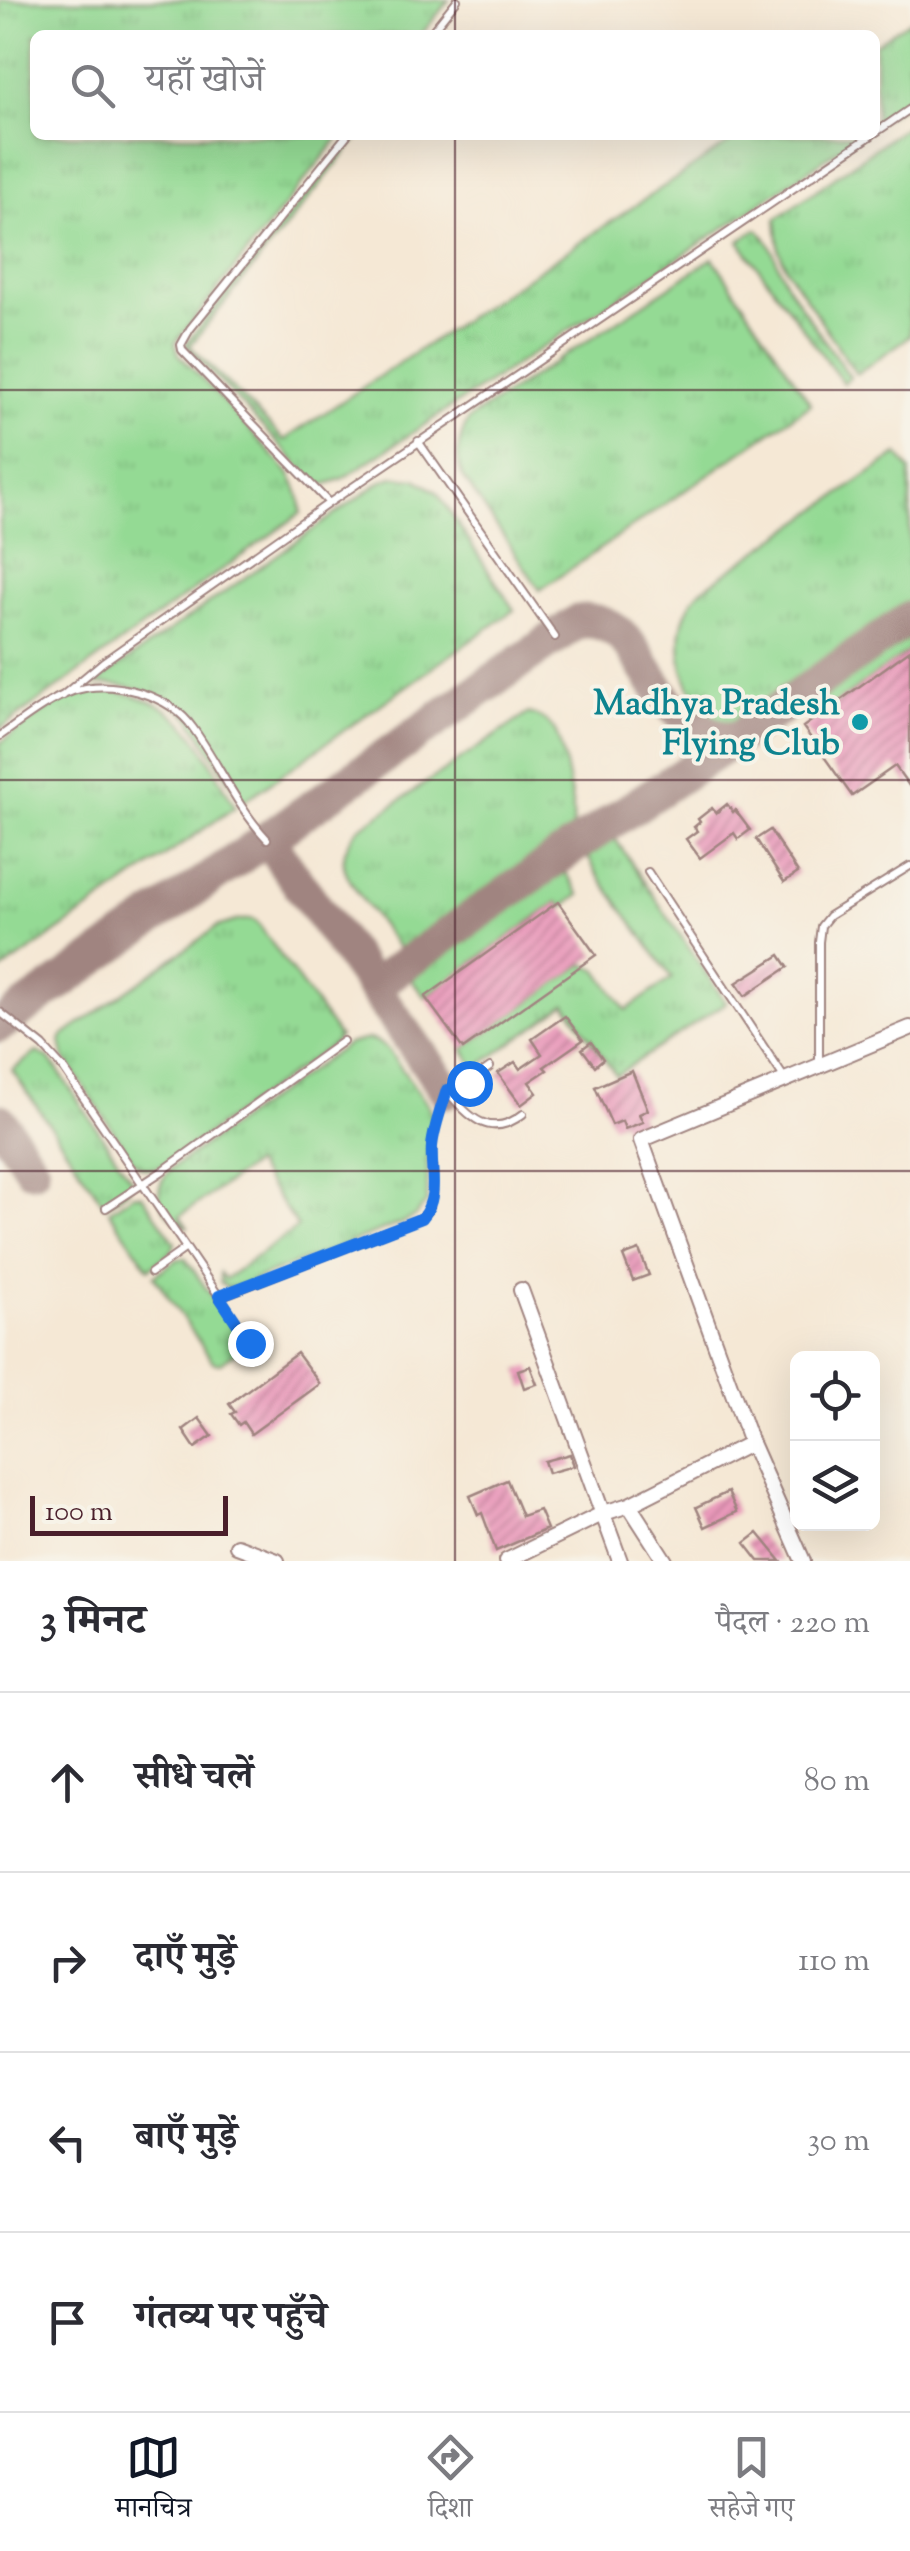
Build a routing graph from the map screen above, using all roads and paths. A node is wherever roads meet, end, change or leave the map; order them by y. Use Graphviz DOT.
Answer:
graph roads {
  1 [pos="456,0"];
  2 [pos="432,30"];
  3 [pos="910,109"];
  4 [pos="880,130"];
  5 [pos="343,140"];
  6 [pos="865,140"];
  7 [pos="418,441"];
  8 [pos="328,503"];
  9 [pos="556,637"];
  10 [pos="62,696"];
  11 [pos="0,736"];
  12 [pos="266,838"];
  13 [pos="910,866"];
  14 [pos="648,872"];
  15 [pos="0,1012"];
  16 [pos="910,1028"];
  17 [pos="343,1041"];
  18 [pos="819,1066"];
  19 [pos="490,1067"];
  20 [pos="786,1080"];
  21 [pos="447,1090"];
  22 [pos="523,1114"];
  23 [pos="142,1183"];
  24 [pos="106,1208"];
  25 [pos="186,1248"];
  26 [pos="151,1272"];
  27 [pos="520,1290"];
  28 [pos="219,1296"];
  29 [pos="250,1343"];
  30 [pos="751,1443"];
  31 [pos="629,1504"];
  32 [pos="604,1513"];
  33 [pos="237,1546"];
  34 [pos="616,1559"];
  35 [pos="276,1561"];
  36 [pos="506,1561"];
  37 [pos="665,1561"];
  38 [pos="803,1561"];
  1 -- 2 [label="lane"];
  3 -- 4 [label="lane"];
  5 -- 8 [label="lane"];
  6 -- 7 [label="lane"];
  7 -- 8 [label="lane"];
  7 -- 9 [label="lane"];
  8 -- 10 [label="lane"];
  10 -- 11 [label="lane"];
  10 -- 12 [label="lane"];
  13 -- 18 [label="lane"];
  14 -- 20 [label="lane"];
  15 -- 23 [label="lane"];
  16 -- 18 [label="street"];
  17 -- 23 [label="lane"];
  18 -- 20 [label="street"];
  19 -- 21 [label="lane"];
  20 -- 30 [label="street"];
  21 -- 22 [label="lane"];
  21 -- 28 [label="lane"];
  23 -- 24 [label="lane"];
  23 -- 25 [label="lane"];
  25 -- 26 [label="lane"];
  25 -- 28 [label="lane"];
  27 -- 32 [label="street"];
  28 -- 29 [label="lane"];
  30 -- 31 [label="street"];
  30 -- 38 [label="street"];
  31 -- 32 [label="street"];
  31 -- 37 [label="street"];
  32 -- 34 [label="street"];
  32 -- 36 [label="street"];
  33 -- 35 [label="street"];
}
